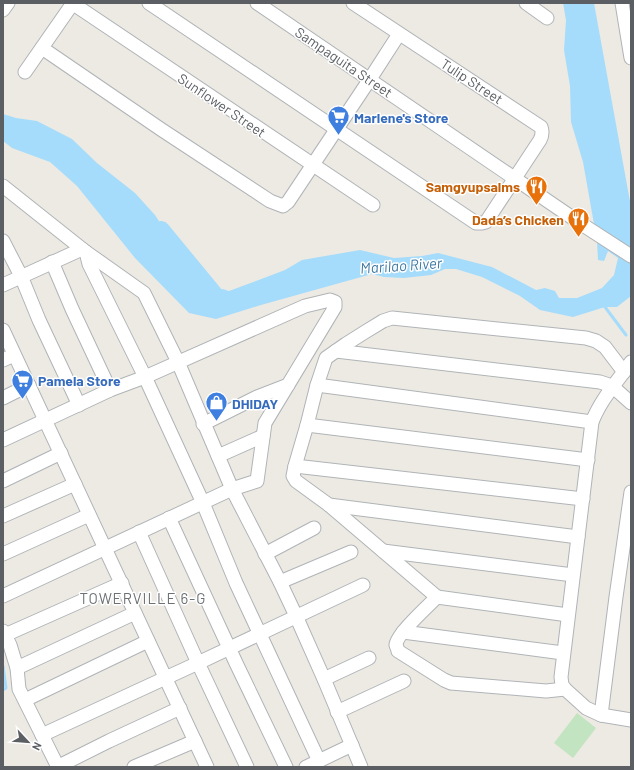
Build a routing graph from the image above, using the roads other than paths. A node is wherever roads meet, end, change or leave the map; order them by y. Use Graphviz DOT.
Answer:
graph roads {
  1 [pos="8,3"];
  2 [pos="72,3"];
  3 [pos="149,3"];
  4 [pos="257,3"];
  5 [pos="353,3"];
  6 [pos="526,3"];
  7 [pos="622,3"];
  8 [pos="3,10"];
  9 [pos="547,18"];
  10 [pos="629,32"];
  11 [pos="399,34"];
  12 [pos="42,48"];
  13 [pos="631,58"];
  14 [pos="25,72"];
  15 [pos="370,79"];
  16 [pos="337,128"];
  17 [pos="312,165"];
  18 [pos="515,178"];
  19 [pos="3,186"];
  20 [pos="373,205"];
  21 [pos="3,241"];
  22 [pos="84,250"];
  23 [pos="631,256"];
  24 [pos="52,262"];
  25 [pos="21,276"];
  26 [pos="3,285"];
  27 [pos="3,330"];
  28 [pos="336,351"];
  29 [pos="9,358"];
  30 [pos="178,362"];
  31 [pos="628,367"];
  32 [pos="145,377"];
  33 [pos="29,385"];
  34 [pos="288,385"];
  35 [pos="317,385"];
  36 [pos="612,386"];
  37 [pos="110,390"];
  38 [pos="3,398"];
  39 [pos="631,403"];
  40 [pos="79,405"];
  41 [pos="45,421"];
  42 [pos="592,422"];
  43 [pos="203,424"];
  44 [pos="307,425"];
  45 [pos="263,436"];
  46 [pos="3,440"];
  47 [pos="61,453"];
  48 [pos="218,456"];
  49 [pos="588,460"];
  50 [pos="295,466"];
  51 [pos="3,481"];
  52 [pos="75,484"];
  53 [pos="232,489"];
  54 [pos="631,492"];
  55 [pos="583,499"];
  56 [pos="203,503"];
  57 [pos="329,505"];
  58 [pos="89,515"];
  59 [pos="3,516"];
  60 [pos="169,518"];
  61 [pos="314,528"];
  62 [pos="139,532"];
  63 [pos="578,537"];
  64 [pos="105,548"];
  65 [pos="383,551"];
  66 [pos="351,552"];
  67 [pos="3,554"];
  68 [pos="265,554"];
  69 [pos="573,575"];
  70 [pos="280,582"];
  71 [pos="122,583"];
  72 [pos="363,585"];
  73 [pos="3,596"];
  74 [pos="437,597"];
  75 [pos="135,613"];
  76 [pos="568,615"];
  77 [pos="296,616"];
  78 [pos="403,632"];
  79 [pos="260,634"];
  80 [pos="5,640"];
  81 [pos="148,641"];
  82 [pos="230,648"];
  83 [pos="563,653"];
  84 [pos="369,658"];
  85 [pos="198,663"];
  86 [pos="16,668"];
  87 [pos="166,679"];
  88 [pos="324,679"];
  89 [pos="404,681"];
  90 [pos="565,689"];
  91 [pos="25,700"];
  92 [pos="180,708"];
  93 [pos="337,712"];
  94 [pos="601,715"];
  95 [pos="631,720"];
  96 [pos="42,735"];
  97 [pos="195,741"];
  98 [pos="352,745"];
  99 [pos="319,761"];
  100 [pos="58,767"];
  101 [pos="134,767"];
  102 [pos="207,767"];
  103 [pos="247,767"];
  104 [pos="286,767"];
  105 [pos="306,767"];
  106 [pos="361,767"];
  1 -- 8 [label="street"];
  2 -- 12 [label="street"];
  2 -- 17 [label="street, Sunflower Street"];
  3 -- 16 [label="street"];
  4 -- 15 [label="street, Sampaguita Street"];
  5 -- 11 [label="street, Tulip Street"];
  6 -- 9 [label="street"];
  7 -- 10 [label="street"];
  10 -- 13 [label="street"];
  11 -- 15 [label="street"];
  11 -- 18 [label="street, Tulip Street"];
  12 -- 14 [label="street"];
  12 -- 17 [label="street"];
  15 -- 16 [label="street"];
  15 -- 18 [label="street, Sampaguita Street"];
  16 -- 17 [label="street"];
  16 -- 18 [label="street"];
  17 -- 20 [label="street, Sunflower Street"];
  18 -- 23 [label="street, Sampaguita Street"];
  19 -- 22 [label="street"];
  21 -- 25 [label="street"];
  22 -- 24 [label="street"];
  22 -- 30 [label="street"];
  22 -- 32 [label="street"];
  24 -- 25 [label="street"];
  24 -- 37 [label="street"];
  25 -- 26 [label="street"];
  25 -- 40 [label="street"];
  27 -- 29 [label="street"];
  28 -- 31 [label="street"];
  28 -- 35 [label="street"];
  28 -- 36 [label="street"];
  29 -- 33 [label="street"];
  30 -- 32 [label="street"];
  30 -- 34 [label="street"];
  30 -- 43 [label="street"];
  31 -- 36 [label="street"];
  32 -- 37 [label="street"];
  32 -- 56 [label="street"];
  33 -- 38 [label="street"];
  33 -- 41 [label="street"];
  34 -- 43 [label="street"];
  34 -- 45 [label="street"];
  35 -- 42 [label="street"];
  35 -- 44 [label="street"];
  36 -- 39 [label="street"];
  36 -- 42 [label="street"];
  37 -- 40 [label="street"];
  40 -- 41 [label="street"];
  41 -- 46 [label="street"];
  41 -- 47 [label="street"];
  42 -- 49 [label="street"];
  43 -- 48 [label="street"];
  44 -- 49 [label="street"];
  44 -- 50 [label="street"];
  45 -- 48 [label="street"];
  45 -- 53 [label="street"];
  47 -- 51 [label="street"];
  47 -- 52 [label="street"];
  48 -- 53 [label="street"];
  49 -- 55 [label="street"];
  50 -- 55 [label="street"];
  50 -- 57 [label="street"];
  52 -- 58 [label="street"];
  52 -- 59 [label="street"];
  53 -- 56 [label="street"];
  53 -- 68 [label="street"];
  54 -- 94 [label="street"];
  55 -- 63 [label="street"];
  56 -- 60 [label="street"];
  56 -- 79 [label="street"];
  57 -- 63 [label="street"];
  57 -- 65 [label="street"];
  58 -- 64 [label="street"];
  58 -- 67 [label="street"];
  60 -- 62 [label="street"];
  60 -- 82 [label="street"];
  61 -- 68 [label="street"];
  62 -- 64 [label="street"];
  62 -- 85 [label="street"];
  63 -- 69 [label="street"];
  64 -- 71 [label="street"];
  64 -- 73 [label="street"];
  65 -- 69 [label="street"];
  65 -- 74 [label="street"];
  66 -- 70 [label="street"];
  68 -- 70 [label="street"];
  69 -- 76 [label="street"];
  70 -- 77 [label="street"];
  71 -- 75 [label="street"];
  71 -- 80 [label="street"];
  72 -- 77 [label="street"];
  74 -- 76 [label="street"];
  74 -- 78 [label="street"];
  75 -- 81 [label="street"];
  75 -- 86 [label="street"];
  76 -- 83 [label="street"];
  77 -- 79 [label="street"];
  77 -- 88 [label="street"];
  78 -- 83 [label="street"];
  78 -- 90 [label="street"];
  79 -- 82 [label="street"];
  79 -- 99 [label="street"];
  80 -- 86 [label="street"];
  81 -- 87 [label="street"];
  81 -- 91 [label="street"];
  82 -- 85 [label="street"];
  82 -- 104 [label="street"];
  83 -- 90 [label="street"];
  84 -- 88 [label="street"];
  85 -- 87 [label="street"];
  85 -- 103 [label="street"];
  86 -- 91 [label="street"];
  87 -- 92 [label="street"];
  87 -- 96 [label="street"];
  88 -- 93 [label="street"];
  89 -- 93 [label="street"];
  90 -- 94 [label="street"];
  91 -- 96 [label="street"];
  92 -- 97 [label="street"];
  92 -- 100 [label="street"];
  93 -- 98 [label="street"];
  94 -- 95 [label="street"];
  96 -- 100 [label="street"];
  97 -- 101 [label="street"];
  97 -- 102 [label="street"];
  98 -- 99 [label="street"];
  98 -- 106 [label="street"];
  99 -- 105 [label="street"];
}
